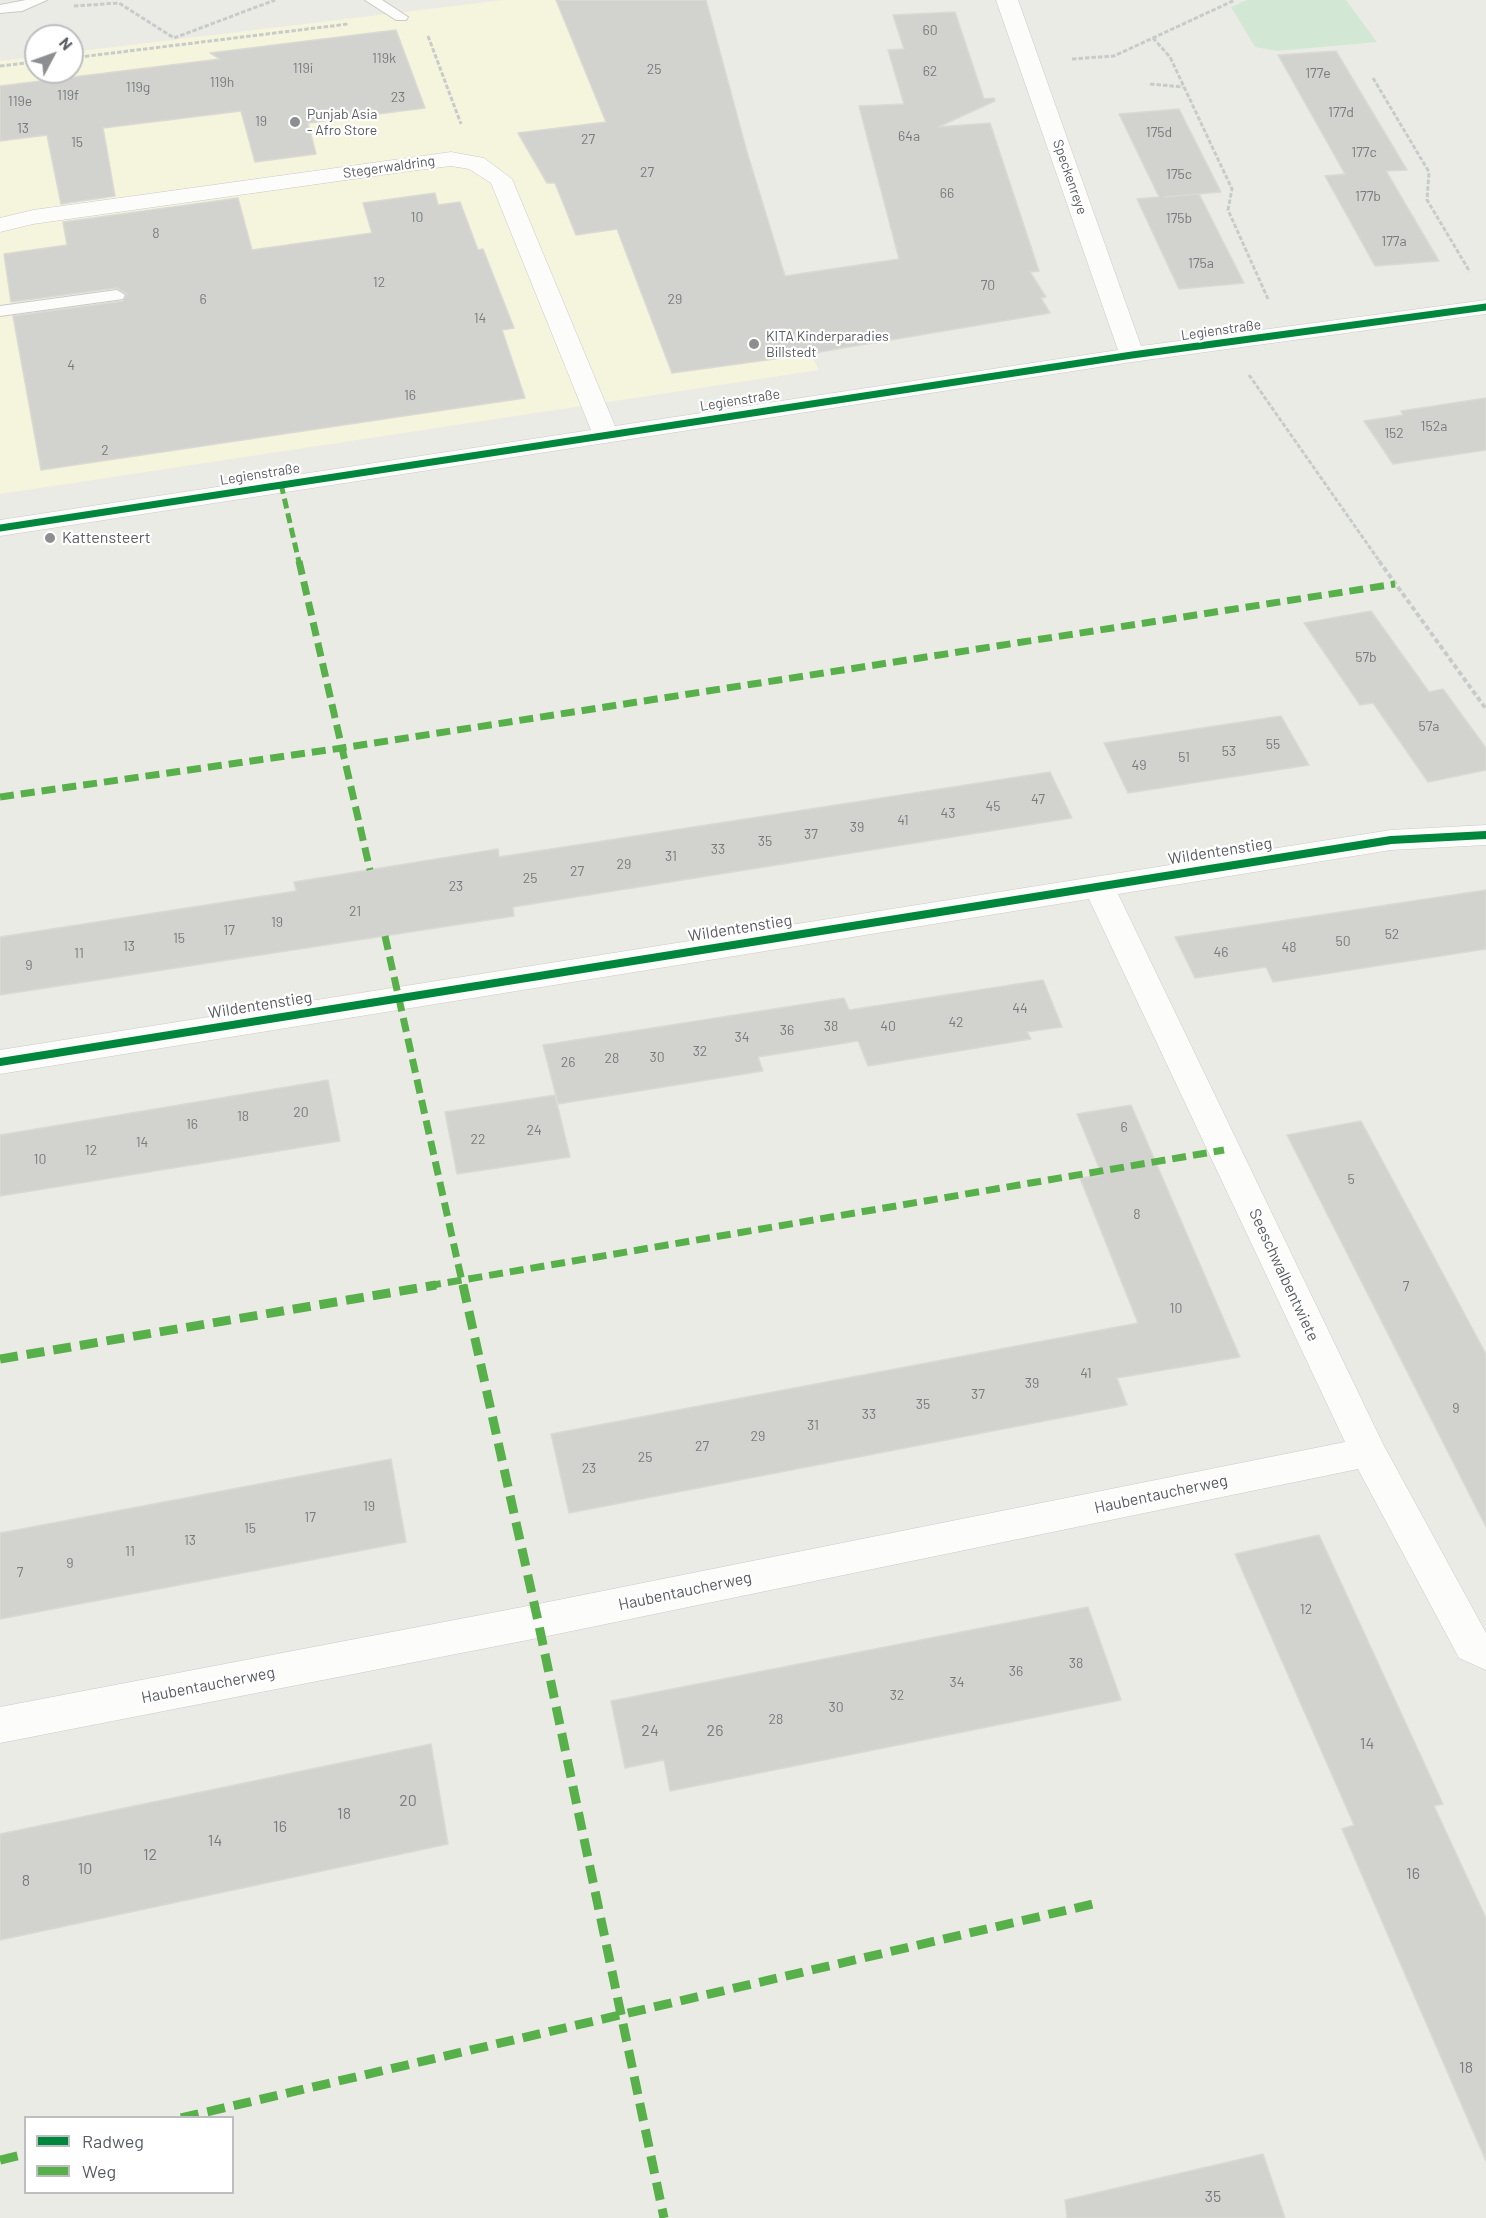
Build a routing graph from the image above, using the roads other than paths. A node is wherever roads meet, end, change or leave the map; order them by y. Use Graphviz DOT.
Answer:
graph roads {
  1 [pos="40,0"];
  2 [pos="372,0"];
  3 [pos="1007,0"];
  4 [pos="0,9"];
  5 [pos="401,18"];
  6 [pos="0,225"];
  7 [pos="117,295"];
  8 [pos="1486,307"];
  9 [pos="0,311"];
  10 [pos="1132,356"];
  11 [pos="605,434"];
  12 [pos="0,528"];
  13 [pos="1486,835"];
  14 [pos="1098,885"];
  15 [pos="0,1062"];
  16 [pos="1368,1452"];
  17 [pos="1486,1653"];
  18 [pos="0,1725"];
  1 -- 4 [label="lane"];
  2 -- 5 [label="lane"];
  3 -- 10 [label="street, Speckenreye"];
  6 -- 11 [label="street, Stegerwaldring"];
  7 -- 9 [label="lane"];
  8 -- 10 [label="street, Legienstraße"];
  10 -- 11 [label="street, Legienstraße"];
  11 -- 12 [label="street, Legienstraße"];
  13 -- 14 [label="street, Wildentenstieg"];
  14 -- 15 [label="street, Wildentenstieg"];
  14 -- 16 [label="street, Seeschwalbentwiete"];
  16 -- 17 [label="street, Seeschwalbentwiete"];
  16 -- 18 [label="street, Haubentaucherweg"];
}
